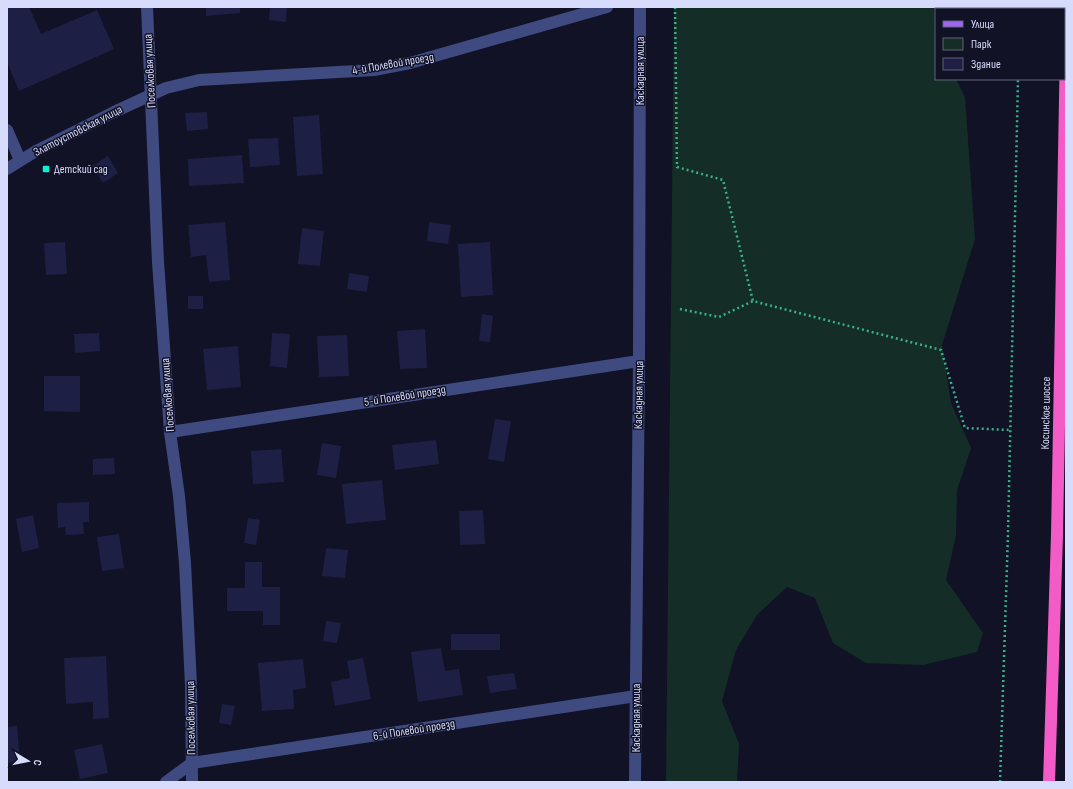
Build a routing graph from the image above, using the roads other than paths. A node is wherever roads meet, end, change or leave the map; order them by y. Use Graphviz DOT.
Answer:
graph roads {
  1 [pos="147,7"];
  2 [pos="607,7"];
  3 [pos="640,7"];
  4 [pos="1066,45"];
  5 [pos="1066,48"];
  6 [pos="152,95"];
  7 [pos="7,130"];
  8 [pos="20,160"];
  9 [pos="7,169"];
  10 [pos="639,361"];
  11 [pos="170,432"];
  12 [pos="636,696"];
  13 [pos="192,763"];
  14 [pos="166,782"];
  15 [pos="192,782"];
  16 [pos="635,782"];
  17 [pos="1049,782"];
  1 -- 6 [label="street, Поселковая улица"];
  2 -- 6 [label="street, 4-й Полевой проезд"];
  3 -- 10 [label="street, Каскадная улица"];
  4 -- 5 [label="highway, Косинское шоссе"];
  5 -- 17 [label="highway, Косинское шоссе"];
  6 -- 8 [label="street, Златоустовская улица"];
  6 -- 11 [label="street, Поселковая улица"];
  7 -- 8 [label="street"];
  8 -- 9 [label="street, Златоустовская улица"];
  10 -- 11 [label="street, 5-й Полевой проезд"];
  10 -- 12 [label="street, Каскадная улица"];
  11 -- 13 [label="street, Поселковая улица"];
  12 -- 13 [label="street, 6-й Полевой проезд"];
  12 -- 16 [label="street, Каскадная улица"];
  13 -- 14 [label="street"];
  13 -- 15 [label="street, Поселковая улица"];
}
